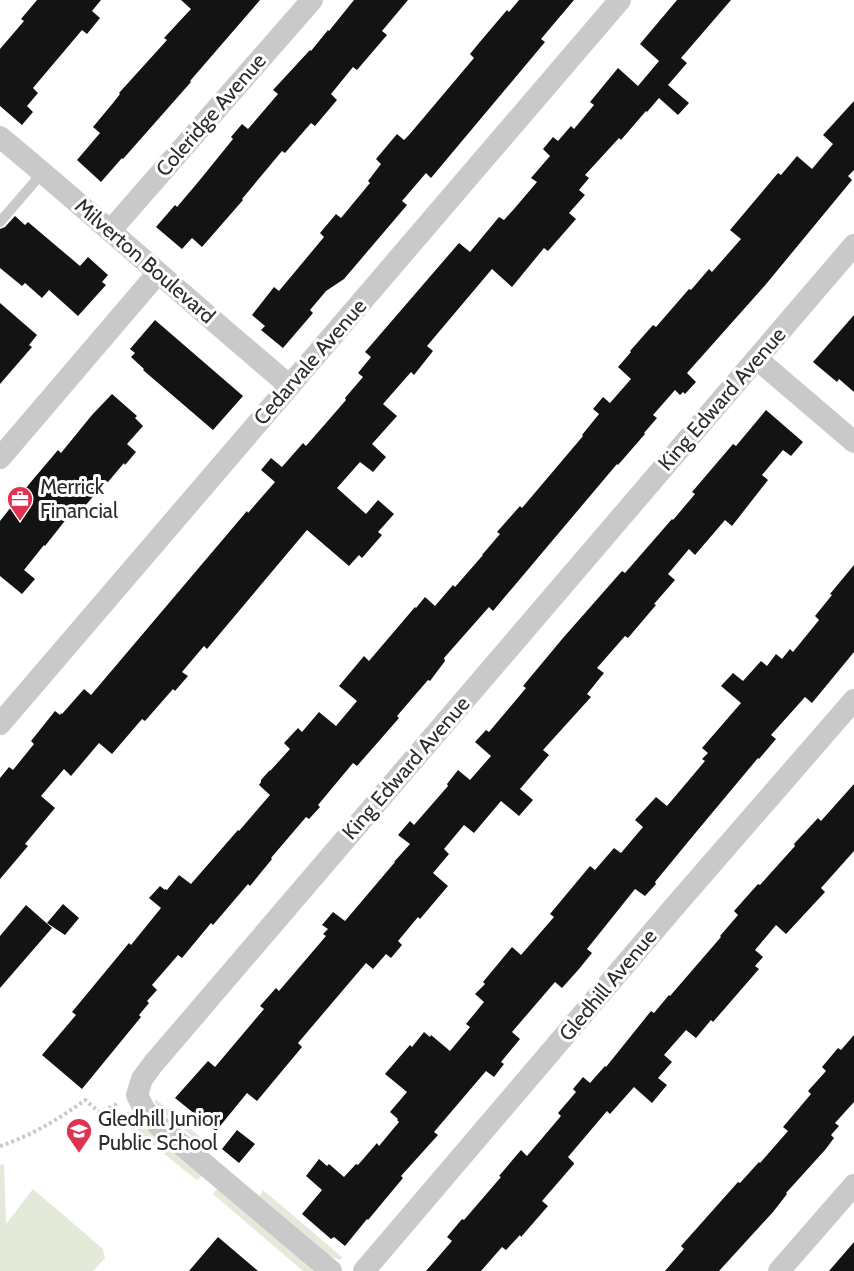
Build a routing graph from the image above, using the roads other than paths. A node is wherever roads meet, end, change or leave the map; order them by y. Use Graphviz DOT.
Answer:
graph roads {
  1 [pos="312,0"];
  2 [pos="620,0"];
  3 [pos="0,137"];
  4 [pos="43,172"];
  5 [pos="0,222"];
  6 [pos="111,230"];
  7 [pos="854,245"];
  8 [pos="158,273"];
  9 [pos="757,359"];
  10 [pos="290,386"];
  11 [pos="854,442"];
  12 [pos="0,458"];
  13 [pos="854,700"];
  14 [pos="0,724"];
  15 [pos="854,1185"];
  16 [pos="331,1271"];
  17 [pos="364,1271"];
  18 [pos="779,1271"];
  1 -- 6 [label="street, Coleridge Avenue"];
  2 -- 10 [label="street, Cedarvale Avenue"];
  3 -- 4 [label="street, Milverton Boulevard"];
  4 -- 5 [label="lane"];
  4 -- 6 [label="street, Milverton Boulevard"];
  6 -- 8 [label="street, Milverton Boulevard"];
  7 -- 9 [label="street, King Edward Avenue"];
  8 -- 10 [label="street, Milverton Boulevard"];
  8 -- 12 [label="street"];
  9 -- 11 [label="street"];
  9 -- 16 [label="street, King Edward Avenue"];
  10 -- 14 [label="street, Cedarvale Avenue"];
  13 -- 17 [label="street, Gledhill Avenue"];
  15 -- 18 [label="street"];
}
